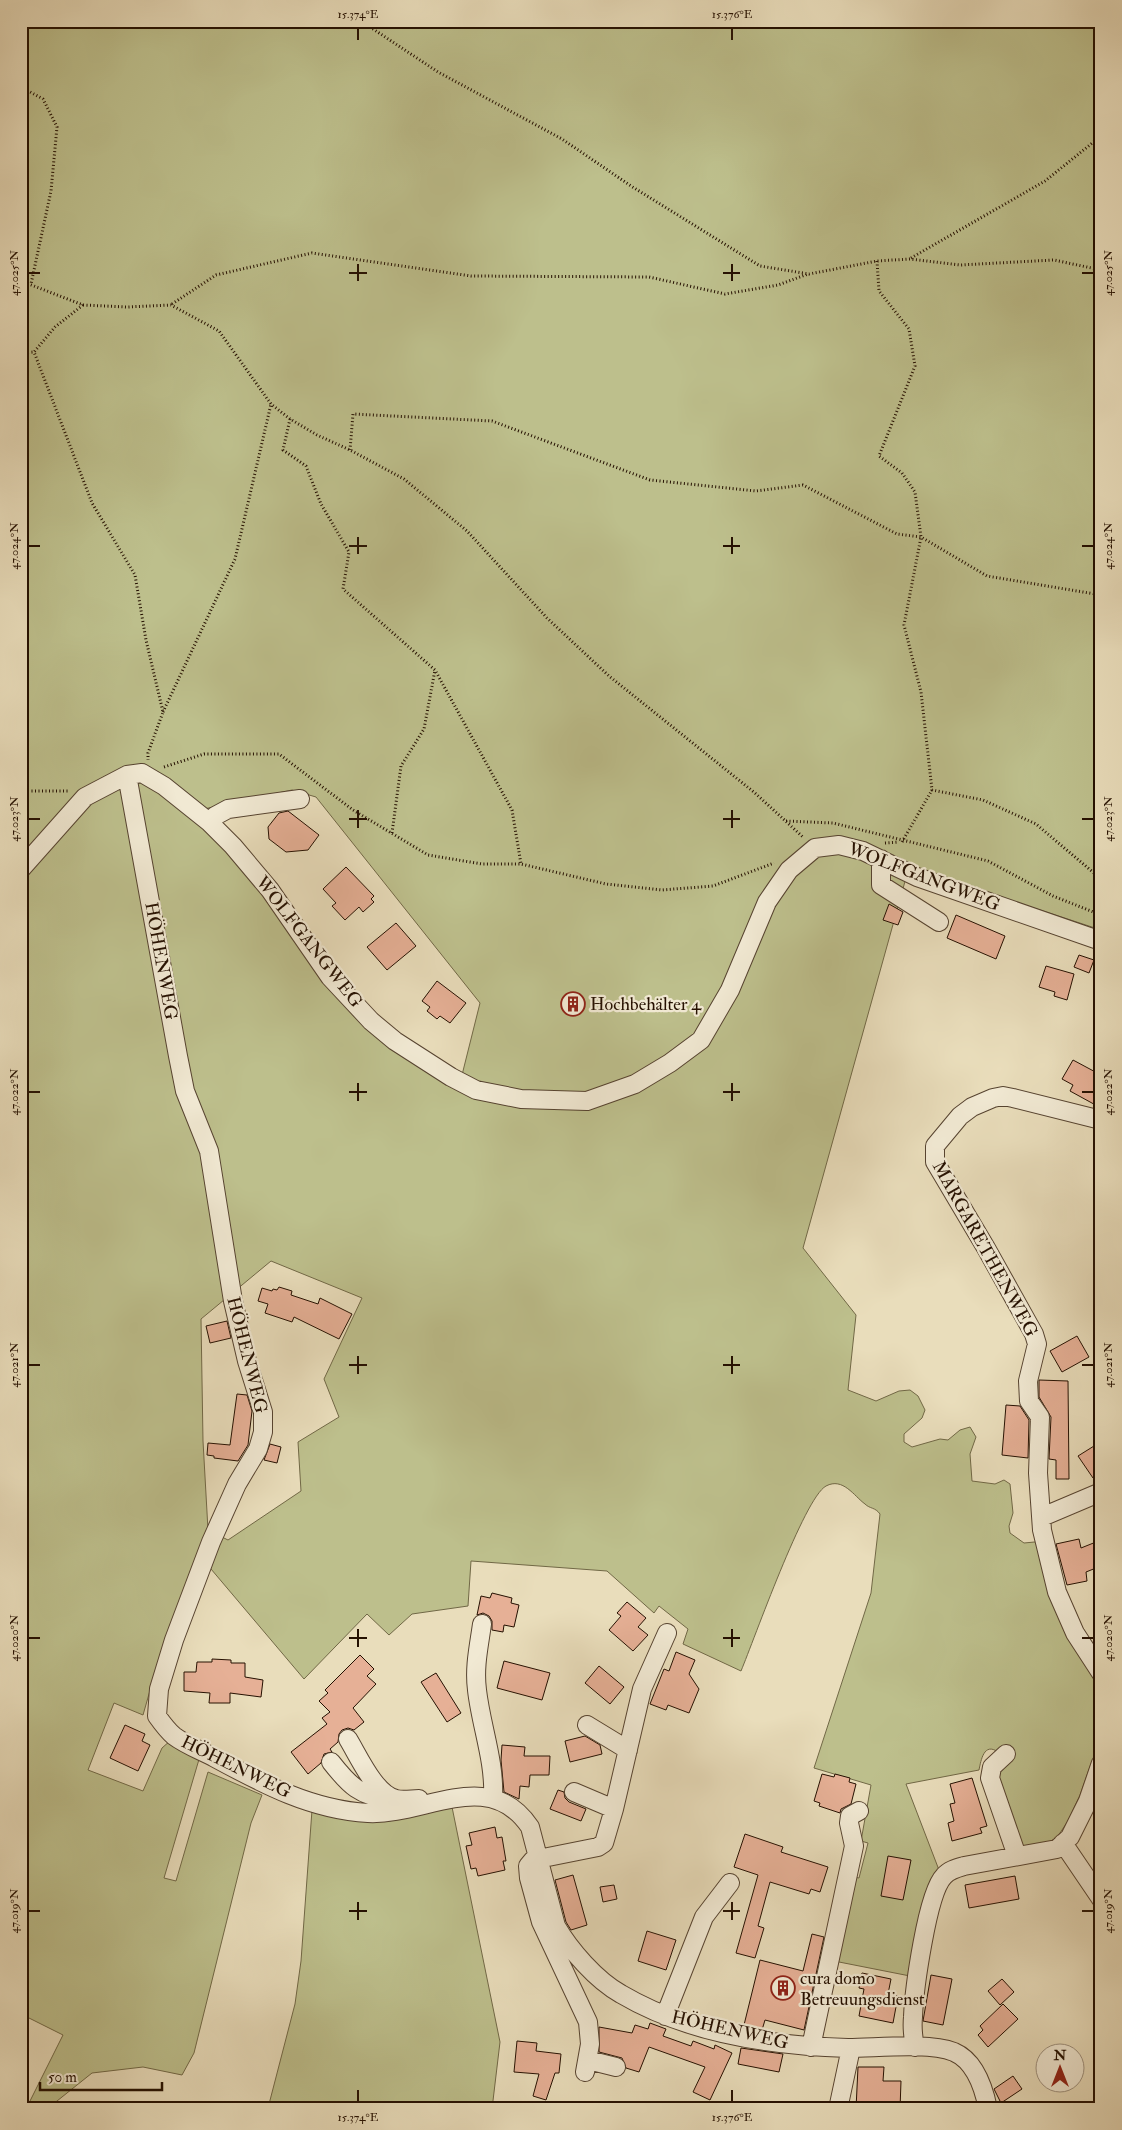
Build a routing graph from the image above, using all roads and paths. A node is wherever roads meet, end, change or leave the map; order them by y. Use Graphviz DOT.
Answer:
graph roads {
  1 [pos="362,21"];
  2 [pos="21,87"];
  3 [pos="1101,136"];
  4 [pos="910,259"];
  5 [pos="877,261"];
  6 [pos="1101,270"];
  7 [pos="809,274"];
  8 [pos="21,281"];
  9 [pos="31,284"];
  10 [pos="83,305"];
  11 [pos="171,305"];
  12 [pos="34,352"];
  13 [pos="21,353"];
  14 [pos="271,404"];
  15 [pos="290,419"];
  16 [pos="350,450"];
  17 [pos="921,538"];
  18 [pos="1101,595"];
  19 [pos="435,670"];
  20 [pos="163,712"];
  21 [pos="127,774"];
  22 [pos="147,776"];
  23 [pos="95,790"];
  24 [pos="932,790"];
  25 [pos="21,791"];
  26 [pos="300,799"];
  27 [pos="209,822"];
  28 [pos="392,833"];
  29 [pos="815,848"];
  30 [pos="881,859"];
  31 [pos="778,861"];
  32 [pos="521,864"];
  33 [pos="21,870"];
  34 [pos="1101,879"];
  35 [pos="1101,915"];
  36 [pos="939,922"];
  37 [pos="1101,941"];
  38 [pos="1101,1120"];
  39 [pos="1101,1492"];
  40 [pos="1042,1517"];
  41 [pos="482,1624"];
  42 [pos="667,1633"];
  43 [pos="1101,1673"];
  44 [pos="587,1725"];
  45 [pos="348,1739"];
  46 [pos="628,1750"];
  47 [pos="1006,1754"];
  48 [pos="331,1762"];
  49 [pos="1101,1763"];
  50 [pos="574,1792"];
  51 [pos="450,1798"];
  52 [pos="493,1798"];
  53 [pos="397,1800"];
  54 [pos="614,1809"];
  55 [pos="858,1811"];
  56 [pos="1063,1844"];
  57 [pos="1017,1856"];
  58 [pos="540,1859"];
  59 [pos="730,1883"];
  60 [pos="1101,1899"];
  61 [pos="665,2016"];
  62 [pos="810,2047"];
  63 [pos="915,2047"];
  64 [pos="850,2048"];
  65 [pos="616,2067"];
  66 [pos="838,2109"];
  67 [pos="988,2109"];
  1 -- 7 [label="path"];
  2 -- 9 [label="path"];
  3 -- 4 [label="path"];
  4 -- 5 [label="path"];
  4 -- 6 [label="path"];
  5 -- 7 [label="path"];
  5 -- 17 [label="path"];
  7 -- 11 [label="path"];
  8 -- 9 [label="path"];
  9 -- 10 [label="path"];
  10 -- 11 [label="path"];
  10 -- 12 [label="path"];
  11 -- 14 [label="path"];
  12 -- 13 [label="path"];
  12 -- 20 [label="path"];
  14 -- 15 [label="path"];
  14 -- 20 [label="path"];
  15 -- 16 [label="path"];
  15 -- 19 [label="path"];
  16 -- 17 [label="path"];
  16 -- 29 [label="path"];
  17 -- 18 [label="path"];
  17 -- 24 [label="path"];
  19 -- 28 [label="path"];
  19 -- 32 [label="path"];
  20 -- 22 [label="path"];
  21 -- 22 [label="street, WOLFGANGWEG"];
  21 -- 23 [label="street"];
  21 -- 51 [label="street, HÖHENWEG"];
  22 -- 27 [label="street, WOLFGANGWEG"];
  22 -- 28 [label="path"];
  23 -- 25 [label="path"];
  23 -- 33 [label="street"];
  24 -- 34 [label="path"];
  24 -- 35 [label="path"];
  26 -- 27 [label="street"];
  27 -- 29 [label="street, WOLFGANGWEG"];
  28 -- 32 [label="path"];
  29 -- 30 [label="street, WOLFGANGWEG"];
  30 -- 36 [label="street"];
  30 -- 37 [label="street, WOLFGANGWEG"];
  31 -- 32 [label="path"];
  38 -- 40 [label="street, MARGARETHENWEG"];
  39 -- 40 [label="street"];
  40 -- 43 [label="street, MARGARETHENWEG"];
  41 -- 52 [label="street"];
  42 -- 46 [label="street"];
  44 -- 46 [label="street"];
  45 -- 53 [label="street"];
  46 -- 54 [label="street"];
  47 -- 57 [label="street"];
  48 -- 53 [label="street"];
  49 -- 56 [label="street"];
  50 -- 54 [label="street"];
  51 -- 52 [label="street, HÖHENWEG"];
  51 -- 53 [label="street"];
  52 -- 58 [label="street, HÖHENWEG"];
  54 -- 58 [label="street"];
  55 -- 62 [label="street"];
  56 -- 57 [label="street"];
  56 -- 60 [label="street"];
  57 -- 63 [label="street"];
  58 -- 61 [label="street, HÖHENWEG"];
  58 -- 65 [label="street"];
  59 -- 61 [label="street"];
  61 -- 62 [label="street, HÖHENWEG"];
  62 -- 64 [label="street, HÖHENWEG"];
  63 -- 64 [label="street, HÖHENWEG"];
  63 -- 67 [label="street, HÖHENWEG"];
  64 -- 66 [label="street"];
}
